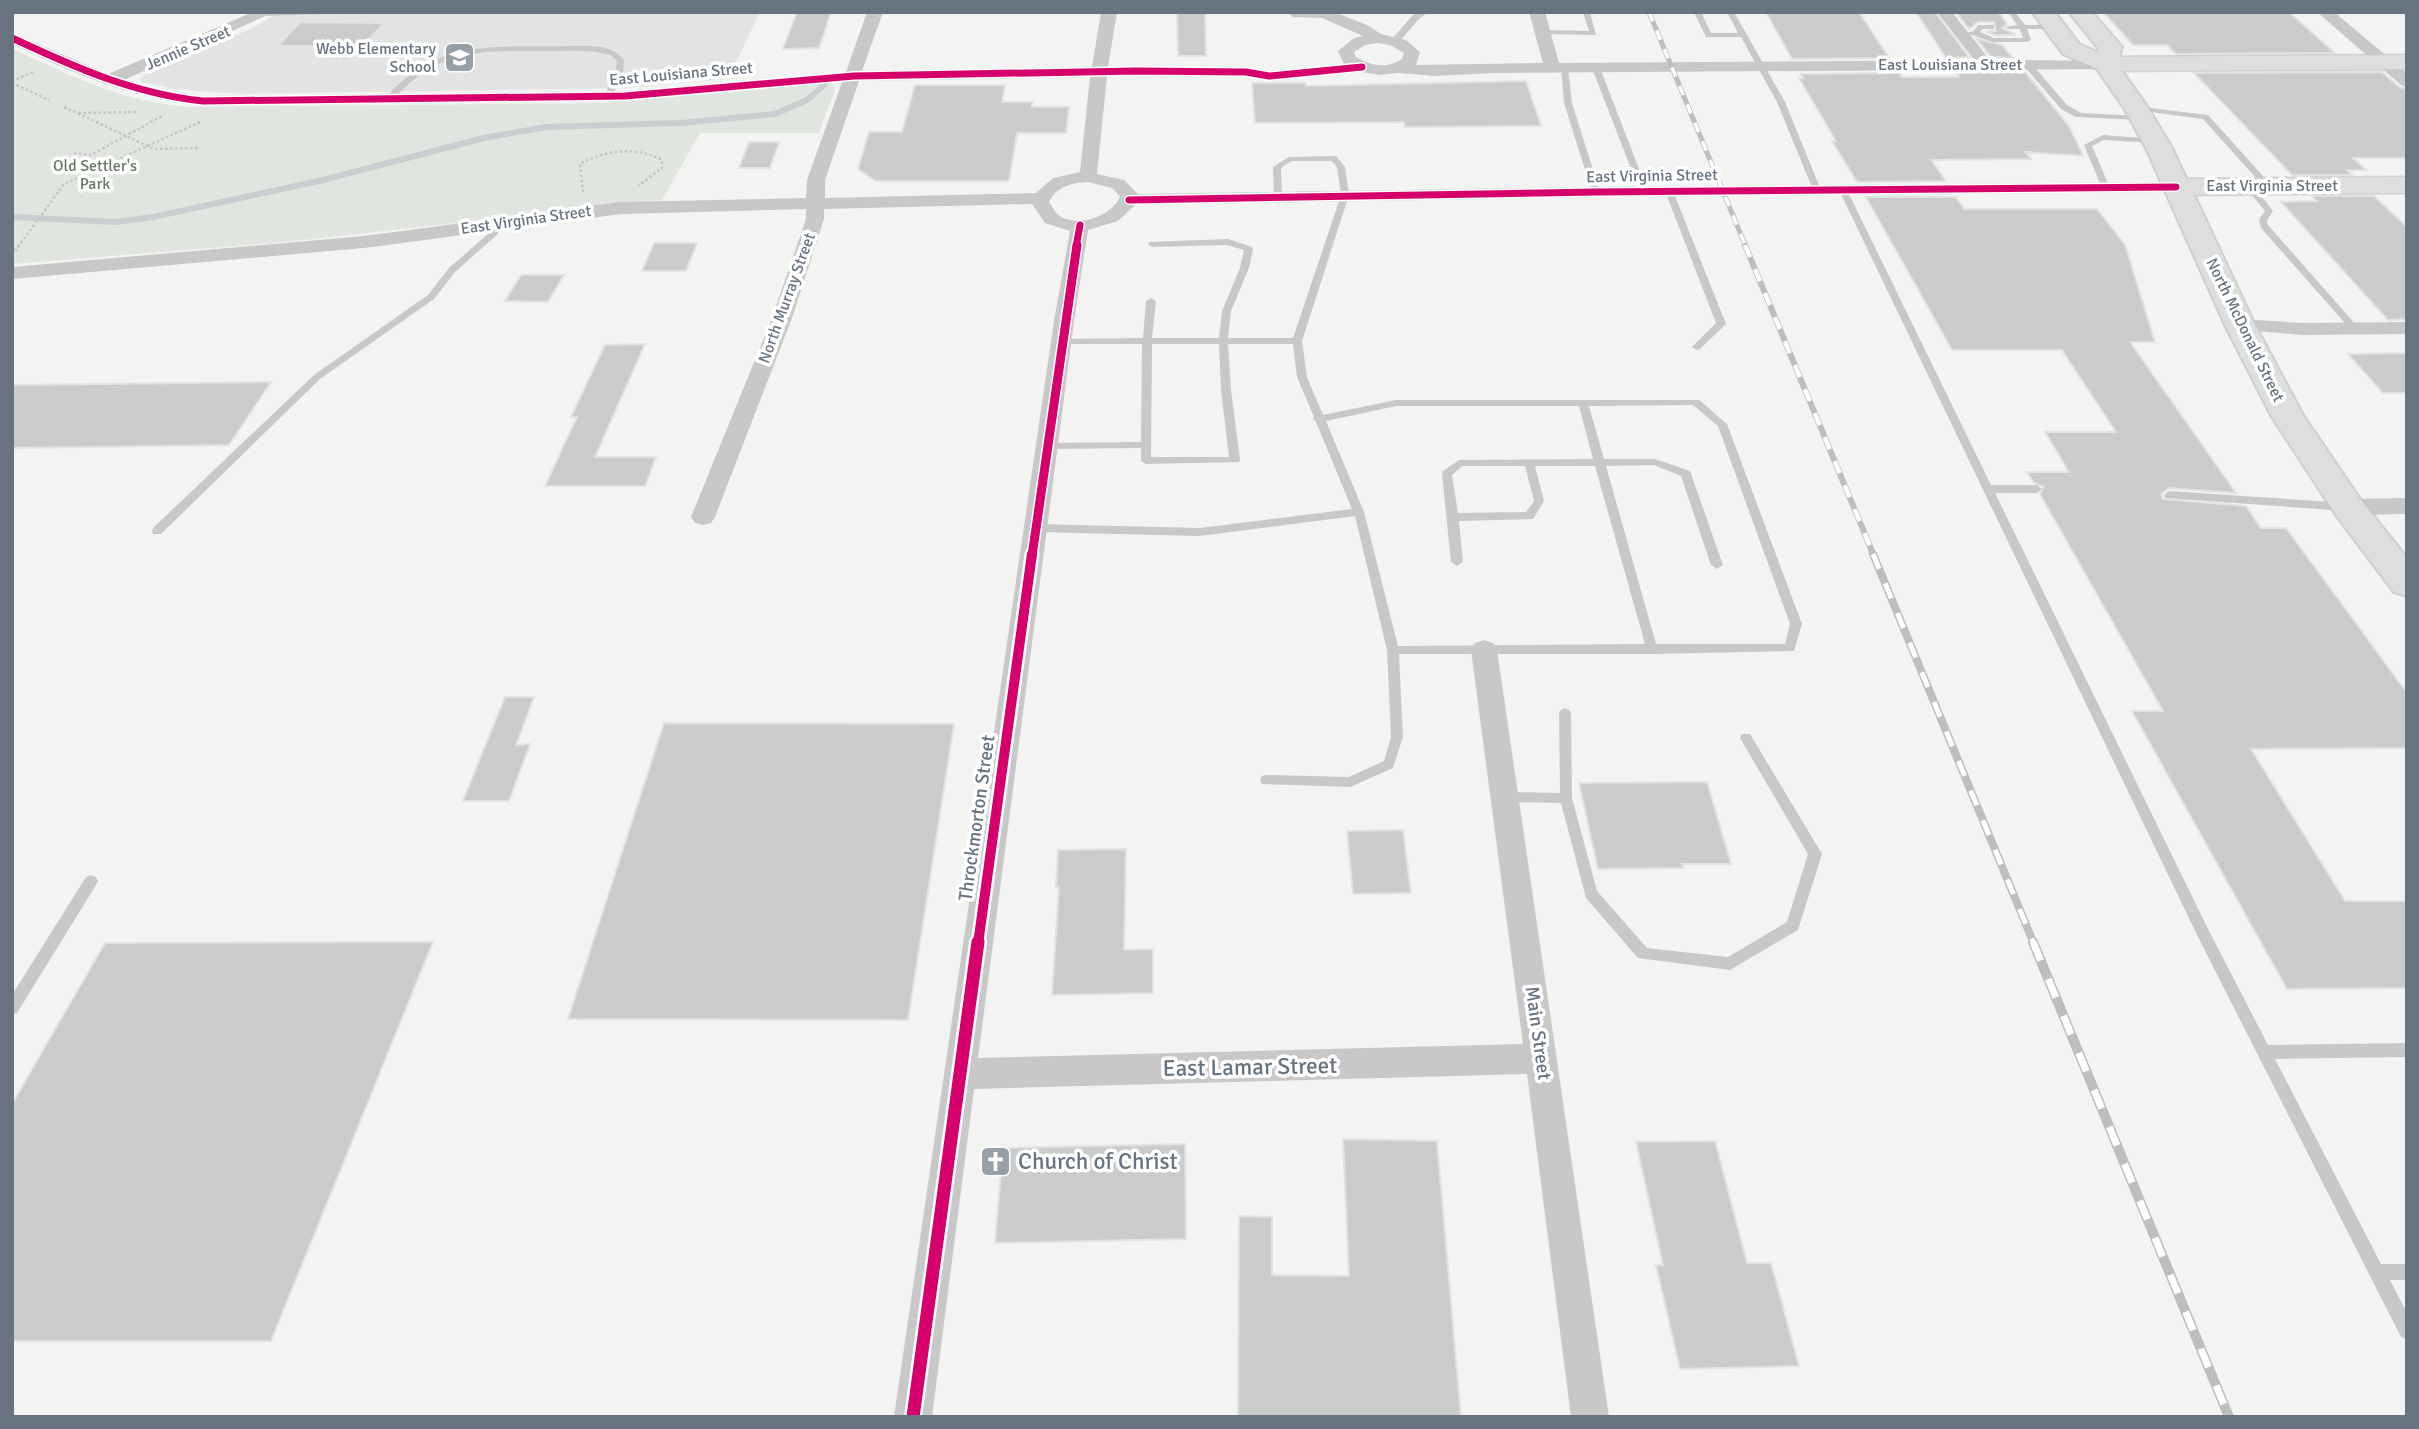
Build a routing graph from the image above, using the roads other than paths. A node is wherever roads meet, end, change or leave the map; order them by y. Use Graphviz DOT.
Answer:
graph roads {
  1 [pos="321,12"];
  2 [pos="875,12"];
  3 [pos="1109,12"];
  4 [pos="1425,12"];
  5 [pos="1537,12"];
  6 [pos="1586,12"];
  7 [pos="1697,12"];
  8 [pos="1730,12"];
  9 [pos="1944,12"];
  10 [pos="2011,12"];
  11 [pos="2081,12"];
  12 [pos="2324,12"];
  13 [pos="266,13"];
  14 [pos="1298,13"];
  15 [pos="2049,20"];
  16 [pos="1991,27"];
  17 [pos="2010,27"];
  18 [pos="2023,27"];
  19 [pos="1543,32"];
  20 [pos="1968,33"];
  21 [pos="1742,35"];
  22 [pos="12,38"];
  23 [pos="1377,38"];
  24 [pos="1402,45"];
  25 [pos="1347,49"];
  26 [pos="2383,62"];
  27 [pos="2407,62"];
  28 [pos="2027,64"];
  29 [pos="2105,64"];
  30 [pos="1986,65"];
  31 [pos="1759,66"];
  32 [pos="1362,67"];
  33 [pos="1399,68"];
  34 [pos="1493,68"];
  35 [pos="1558,68"];
  36 [pos="1596,68"];
  37 [pos="1099,71"];
  38 [pos="1246,72"];
  39 [pos="855,76"];
  40 [pos="107,81"];
  41 [pos="2407,82"];
  42 [pos="608,96"];
  43 [pos="389,99"];
  44 [pos="2144,122"];
  45 [pos="1088,177"];
  46 [pos="2407,185"];
  47 [pos="2259,186"];
  48 [pos="2176,187"];
  49 [pos="2106,188"];
  50 [pos="1817,190"];
  51 [pos="1843,190"];
  52 [pos="1669,191"];
  53 [pos="1596,192"];
  54 [pos="1644,192"];
  55 [pos="1345,195"];
  56 [pos="1278,196"];
  57 [pos="1041,198"];
  58 [pos="1129,200"];
  59 [pos="816,203"];
  60 [pos="506,223"];
  61 [pos="1080,225"];
  62 [pos="1152,244"];
  63 [pos="12,273"];
  64 [pos="1151,301"];
  65 [pos="2240,326"];
  66 [pos="2354,328"];
  67 [pos="2407,328"];
  68 [pos="1061,341"];
  69 [pos="1297,341"];
  70 [pos="1223,342"];
  71 [pos="1147,343"];
  72 [pos="1697,346"];
  73 [pos="1583,402"];
  74 [pos="1318,419"];
  75 [pos="1146,445"];
  76 [pos="1046,446"];
  77 [pos="1599,461"];
  78 [pos="1528,462"];
  79 [pos="1990,489"];
  80 [pos="2037,489"];
  81 [pos="2169,495"];
  82 [pos="2407,506"];
  83 [pos="2348,507"];
  84 [pos="1359,512"];
  85 [pos="702,517"];
  86 [pos="1453,517"];
  87 [pos="1035,528"];
  88 [pos="157,531"];
  89 [pos="1457,562"];
  90 [pos="1717,565"];
  91 [pos="2407,583"];
  92 [pos="1393,650"];
  93 [pos="1484,650"];
  94 [pos="1651,650"];
  95 [pos="1564,713"];
  96 [pos="1746,738"];
  97 [pos="1266,780"];
  98 [pos="1503,797"];
  99 [pos="1566,797"];
  100 [pos="91,881"];
  101 [pos="12,1008"];
  102 [pos="2407,1050"];
  103 [pos="2264,1052"];
  104 [pos="1542,1059"];
  105 [pos="959,1074"];
  106 [pos="2378,1272"];
  107 [pos="2407,1272"];
  108 [pos="2407,1331"];
  109 [pos="913,1417"];
  110 [pos="1590,1417"];
  1 -- 13 [label="lane"];
  2 -- 39 [label="street, North Murray Street"];
  3 -- 37 [label="street"];
  4 -- 24 [label="lane"];
  5 -- 19 [label="street"];
  6 -- 19 [label="lane"];
  7 -- 21 [label="lane"];
  8 -- 21 [label="lane"];
  9 -- 20 [label="street"];
  10 -- 18 [label="lane"];
  11 -- 29 [label="main road"];
  12 -- 26 [label="street"];
  13 -- 40 [label="street, Jennie Street"];
  14 -- 23 [label="street"];
  14 -- 25 [label="street"];
  15 -- 18 [label="lane"];
  15 -- 29 [label="main road"];
  16 -- 20 [label="lane"];
  17 -- 18 [label="lane"];
  18 -- 20 [label="lane"];
  19 -- 35 [label="street"];
  20 -- 30 [label="street"];
  21 -- 31 [label="lane"];
  22 -- 40 [label="street, East Louisiana Street"];
  23 -- 24 [label="street"];
  23 -- 25 [label="street"];
  24 -- 33 [label="street"];
  24 -- 34 [label="street, East Louisiana Street"];
  25 -- 32 [label="street"];
  25 -- 38 [label="street, East Louisiana Street"];
  26 -- 27 [label="main road, East Louisiana Street"];
  26 -- 29 [label="main road, East Louisiana Street"];
  26 -- 41 [label="street"];
  28 -- 29 [label="street, East Louisiana Street"];
  28 -- 30 [label="street, East Louisiana Street"];
  28 -- 44 [label="lane"];
  29 -- 44 [label="main road, North McDonald Street"];
  30 -- 31 [label="street, East Louisiana Street"];
  31 -- 36 [label="street, East Louisiana Street"];
  31 -- 50 [label="lane"];
  32 -- 33 [label="street"];
  32 -- 38 [label="street, East Louisiana Street"];
  33 -- 34 [label="street, East Louisiana Street"];
  34 -- 35 [label="street, East Louisiana Street"];
  35 -- 36 [label="street, East Louisiana Street"];
  35 -- 53 [label="lane"];
  36 -- 54 [label="lane"];
  37 -- 38 [label="street, East Louisiana Street"];
  37 -- 39 [label="street, East Louisiana Street"];
  37 -- 45 [label="street"];
  39 -- 42 [label="street, East Louisiana Street"];
  39 -- 59 [label="street, North Murray Street"];
  40 -- 43 [label="street, East Louisiana Street"];
  42 -- 43 [label="street, East Louisiana Street"];
  42 -- 43 [label="lane"];
  44 -- 47 [label="lane"];
  44 -- 48 [label="main road, North McDonald Street"];
  44 -- 49 [label="lane"];
  45 -- 57 [label="street"];
  45 -- 58 [label="street"];
  46 -- 47 [label="main road, East Virginia Street"];
  47 -- 48 [label="main road, East Virginia Street"];
  47 -- 66 [label="lane"];
  48 -- 49 [label="street, East Virginia Street"];
  48 -- 65 [label="main road, North McDonald Street"];
  49 -- 51 [label="street, East Virginia Street"];
  50 -- 51 [label="street, East Virginia Street"];
  50 -- 52 [label="street, East Virginia Street"];
  51 -- 79 [label="lane"];
  52 -- 54 [label="street, East Virginia Street"];
  52 -- 72 [label="lane"];
  53 -- 54 [label="street, East Virginia Street"];
  53 -- 55 [label="street, East Virginia Street"];
  55 -- 56 [label="street, East Virginia Street"];
  55 -- 56 [label="lane"];
  55 -- 69 [label="lane"];
  56 -- 58 [label="street, East Virginia Street"];
  57 -- 59 [label="street, East Virginia Street"];
  57 -- 61 [label="street"];
  58 -- 61 [label="street"];
  59 -- 60 [label="street, East Virginia Street"];
  59 -- 85 [label="street, North Murray Street"];
  60 -- 63 [label="street, East Virginia Street"];
  60 -- 88 [label="lane"];
  61 -- 68 [label="street, Throckmorton Street"];
  62 -- 70 [label="lane"];
  64 -- 71 [label="lane"];
  65 -- 66 [label="street"];
  65 -- 83 [label="main road, North McDonald Street"];
  66 -- 67 [label="street"];
  68 -- 71 [label="lane"];
  68 -- 76 [label="street, Throckmorton Street"];
  69 -- 70 [label="lane"];
  69 -- 74 [label="lane"];
  70 -- 71 [label="lane"];
  70 -- 75 [label="lane"];
  71 -- 75 [label="lane"];
  73 -- 74 [label="lane"];
  73 -- 77 [label="lane"];
  73 -- 94 [label="lane"];
  74 -- 84 [label="lane"];
  75 -- 76 [label="lane"];
  76 -- 87 [label="street, Throckmorton Street"];
  77 -- 78 [label="lane"];
  77 -- 90 [label="lane"];
  77 -- 94 [label="lane"];
  78 -- 86 [label="lane"];
  78 -- 86 [label="lane"];
  79 -- 80 [label="lane"];
  79 -- 103 [label="lane"];
  81 -- 83 [label="lane"];
  82 -- 83 [label="street"];
  83 -- 91 [label="main road, North McDonald Street"];
  84 -- 87 [label="lane"];
  84 -- 92 [label="lane"];
  86 -- 89 [label="lane"];
  87 -- 105 [label="street, Throckmorton Street"];
  92 -- 93 [label="lane"];
  92 -- 97 [label="lane"];
  93 -- 94 [label="lane"];
  93 -- 98 [label="street, Main Street"];
  95 -- 99 [label="lane"];
  96 -- 99 [label="lane"];
  98 -- 99 [label="lane"];
  98 -- 104 [label="street, Main Street"];
  100 -- 101 [label="lane"];
  102 -- 103 [label="lane"];
  103 -- 106 [label="lane"];
  104 -- 105 [label="street, East Lamar Street"];
  104 -- 110 [label="street, Main Street"];
  105 -- 109 [label="street, Throckmorton Street"];
  106 -- 107 [label="lane"];
  106 -- 108 [label="lane"];
}
